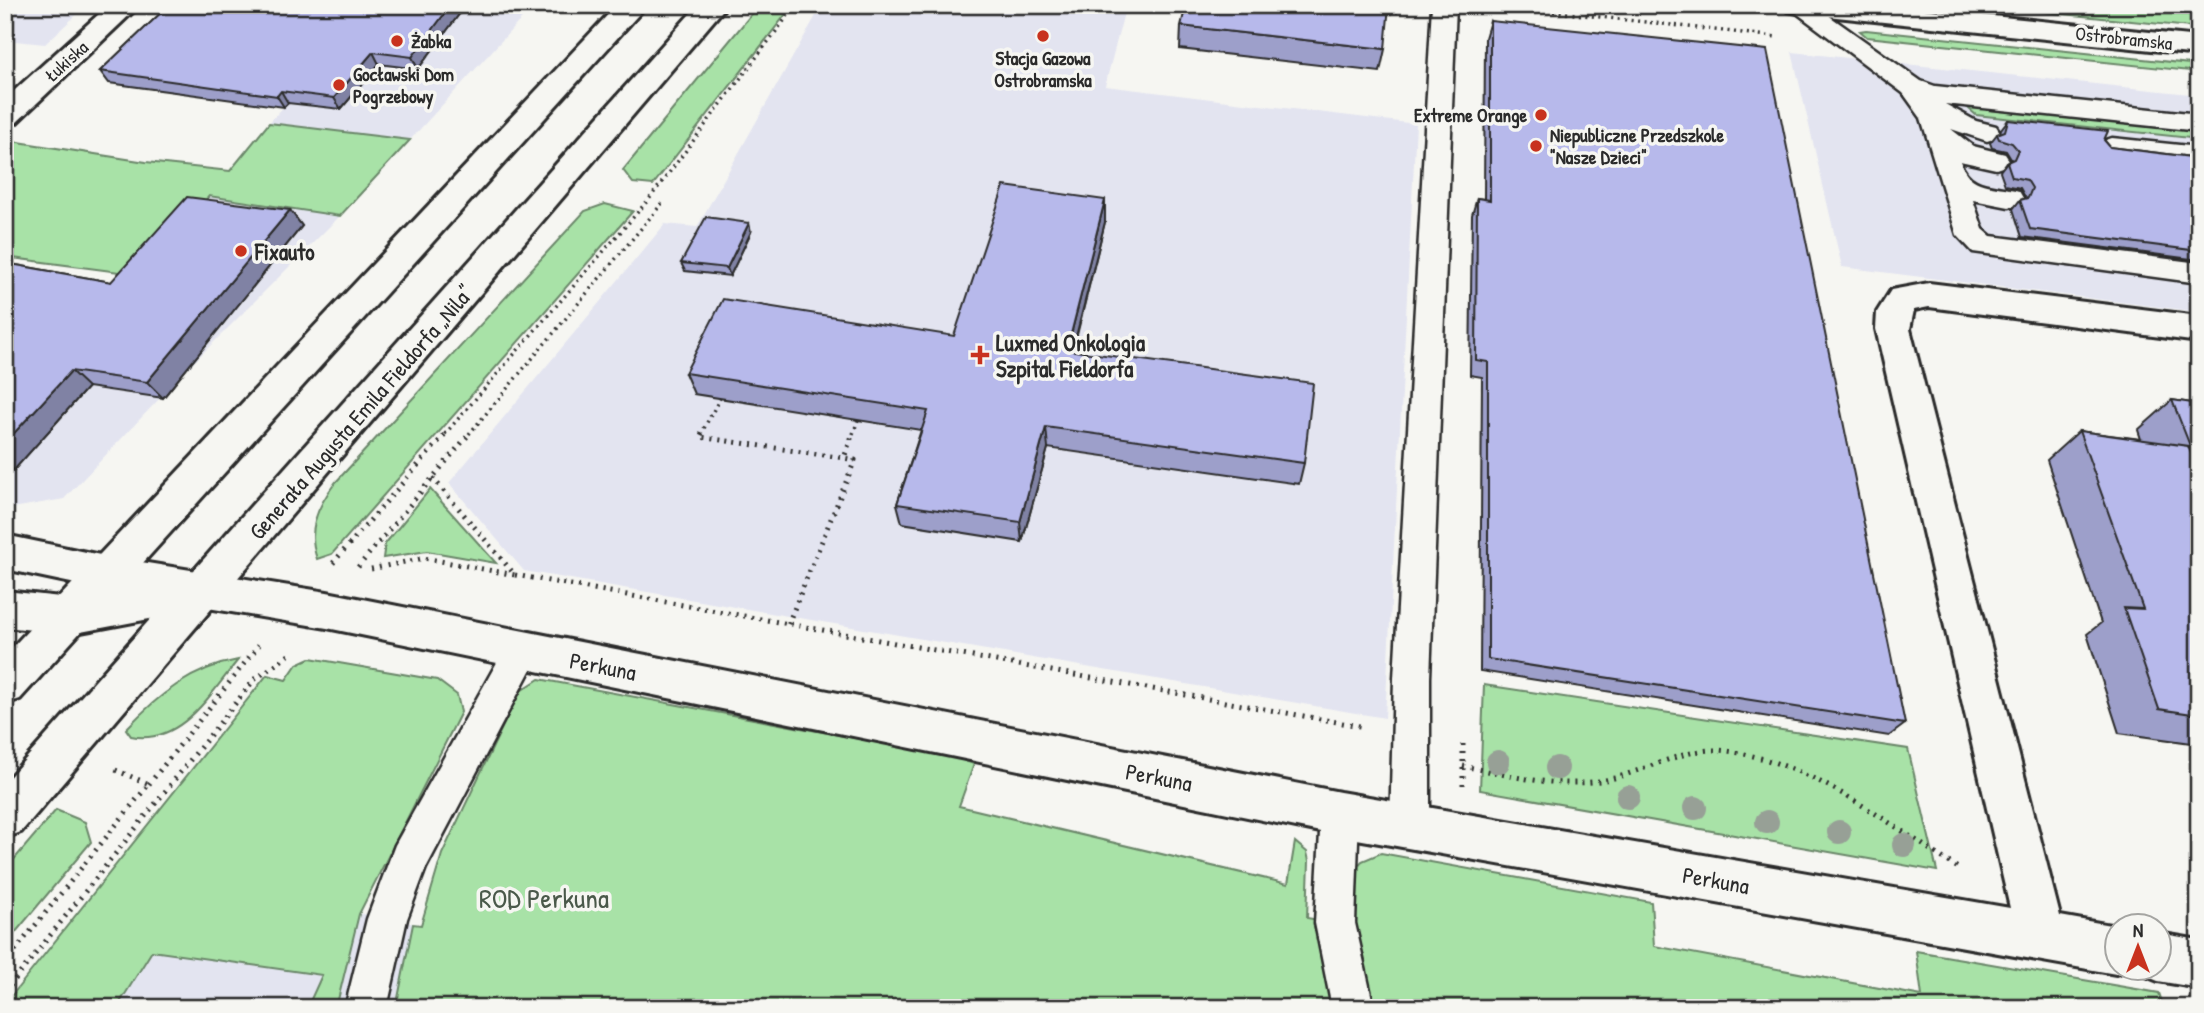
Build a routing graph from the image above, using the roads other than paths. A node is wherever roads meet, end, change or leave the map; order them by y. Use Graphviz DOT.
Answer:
graph roads {
  1 [pos="126,5"];
  2 [pos="634,5"];
  3 [pos="713,5"];
  4 [pos="1444,5"];
  5 [pos="1798,5"];
  6 [pos="2199,46"];
  7 [pos="1920,96"];
  8 [pos="5,116"];
  9 [pos="2199,123"];
  10 [pos="1987,132"];
  11 [pos="1939,135"];
  12 [pos="2112,147"];
  13 [pos="2199,156"];
  14 [pos="1996,160"];
  15 [pos="1953,179"];
  16 [pos="2009,198"];
  17 [pos="2199,273"];
  18 [pos="2199,329"];
  19 [pos="5,552"];
  20 [pos="110,574"];
  21 [pos="204,591"];
  22 [pos="5,609"];
  23 [pos="70,615"];
  24 [pos="523,650"];
  25 [pos="5,685"];
  26 [pos="1340,814"];
  27 [pos="5,816"];
  28 [pos="1409,827"];
  29 [pos="2041,937"];
  30 [pos="2102,948"];
  31 [pos="2172,959"];
  32 [pos="2199,964"];
  33 [pos="366,1008"];
  34 [pos="1353,1008"];
  1 -- 8 [label="street, Łukiska"];
  2 -- 20 [label="street"];
  3 -- 21 [label="street, Generała Augusta Emila Fieldorfa „Nila”"];
  4 -- 28 [label="lane"];
  5 -- 6 [label="street, Ostrobramska"];
  5 -- 7 [label="lane"];
  7 -- 9 [label="lane"];
  7 -- 10 [label="lane"];
  7 -- 11 [label="lane"];
  11 -- 14 [label="lane"];
  11 -- 15 [label="lane"];
  12 -- 13 [label="lane"];
  15 -- 16 [label="lane"];
  15 -- 17 [label="lane"];
  18 -- 29 [label="street"];
  19 -- 20 [label="street, Perkuna"];
  20 -- 21 [label="street, Perkuna"];
  20 -- 23 [label="street"];
  21 -- 23 [label="street, Perkuna"];
  21 -- 24 [label="street, Perkuna"];
  21 -- 27 [label="street, Generała Augusta Emila Fieldorfa „Nila”"];
  22 -- 23 [label="street, Perkuna"];
  23 -- 25 [label="street"];
  24 -- 26 [label="street, Perkuna"];
  24 -- 33 [label="lane"];
  26 -- 28 [label="street, Perkuna"];
  26 -- 34 [label="lane"];
  28 -- 29 [label="street, Perkuna"];
  29 -- 30 [label="street, Perkuna"];
  31 -- 32 [label="street"];
}
